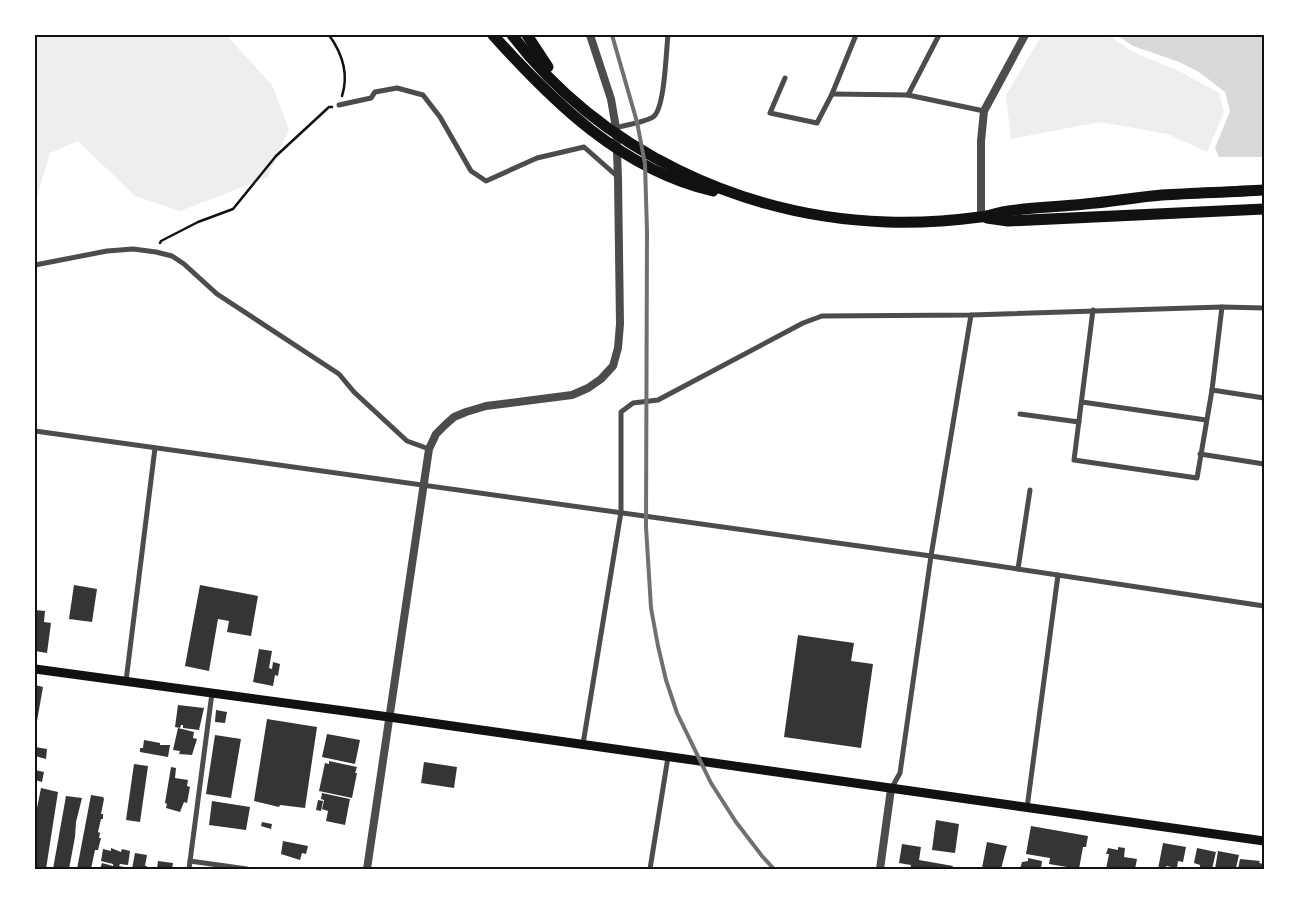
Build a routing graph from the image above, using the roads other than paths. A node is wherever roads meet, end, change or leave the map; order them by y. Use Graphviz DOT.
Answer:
graph roads {
  1 [pos="493,35"];
  2 [pos="512,35"];
  3 [pos="527,35"];
  4 [pos="590,35"];
  5 [pos="668,35"];
  6 [pos="856,35"];
  7 [pos="939,35"];
  8 [pos="1025,35"];
  9 [pos="785,78"];
  10 [pos="560,86"];
  11 [pos="832,94"];
  12 [pos="908,95"];
  13 [pos="339,106"];
  14 [pos="984,111"];
  15 [pos="616,128"];
  16 [pos="669,171"];
  17 [pos="618,178"];
  18 [pos="1264,190"];
  19 [pos="1264,209"];
  20 [pos="981,217"];
  21 [pos="35,266"];
  22 [pos="1222,307"];
  23 [pos="1264,308"];
  24 [pos="1093,310"];
  25 [pos="971,315"];
  26 [pos="1212,390"];
  27 [pos="1264,398"];
  28 [pos="1082,402"];
  29 [pos="1020,414"];
  30 [pos="1206,420"];
  31 [pos="1080,422"];
  32 [pos="35,431"];
  33 [pos="154,448"];
  34 [pos="429,449"];
  35 [pos="1200,454"];
  36 [pos="1264,464"];
  37 [pos="424,485"];
  38 [pos="1030,490"];
  39 [pos="621,512"];
  40 [pos="931,556"];
  41 [pos="1018,570"];
  42 [pos="1058,575"];
  43 [pos="1264,606"];
  44 [pos="35,669"];
  45 [pos="126,681"];
  46 [pos="212,692"];
  47 [pos="389,717"];
  48 [pos="584,744"];
  49 [pos="668,757"];
  50 [pos="891,789"];
  51 [pos="1027,808"];
  52 [pos="1264,840"];
  53 [pos="190,861"];
  54 [pos="189,869"];
  55 [pos="246,869"];
  56 [pos="367,869"];
  57 [pos="650,869"];
  58 [pos="880,869"];
  1 -- 16 [label="highway"];
  2 -- 10 [label="highway"];
  3 -- 10 [label="highway"];
  4 -- 15 [label="street"];
  5 -- 15 [label="street"];
  6 -- 11 [label="street"];
  7 -- 12 [label="street"];
  8 -- 14 [label="street"];
  9 -- 11 [label="street"];
  10 -- 16 [label="highway"];
  11 -- 12 [label="street"];
  12 -- 14 [label="street"];
  13 -- 17 [label="street"];
  14 -- 20 [label="street"];
  15 -- 17 [label="street"];
  16 -- 20 [label="highway"];
  17 -- 34 [label="street"];
  18 -- 20 [label="highway"];
  19 -- 20 [label="highway"];
  21 -- 34 [label="street"];
  22 -- 23 [label="street"];
  22 -- 24 [label="street"];
  22 -- 26 [label="street"];
  24 -- 25 [label="street"];
  24 -- 28 [label="street"];
  25 -- 39 [label="street"];
  25 -- 40 [label="street"];
  26 -- 27 [label="street"];
  26 -- 30 [label="street"];
  28 -- 30 [label="street"];
  28 -- 31 [label="street"];
  29 -- 31 [label="street"];
  30 -- 35 [label="street"];
  31 -- 35 [label="street"];
  32 -- 33 [label="street"];
  33 -- 37 [label="street"];
  33 -- 45 [label="street"];
  34 -- 37 [label="street"];
  35 -- 36 [label="street"];
  37 -- 39 [label="street"];
  37 -- 47 [label="street"];
  38 -- 41 [label="street"];
  39 -- 40 [label="street"];
  39 -- 48 [label="street"];
  40 -- 41 [label="street"];
  40 -- 50 [label="street"];
  41 -- 42 [label="street"];
  42 -- 43 [label="street"];
  42 -- 51 [label="street"];
  44 -- 45 [label="main road"];
  45 -- 46 [label="main road"];
  46 -- 47 [label="main road"];
  46 -- 53 [label="street"];
  47 -- 48 [label="main road"];
  47 -- 56 [label="street"];
  48 -- 49 [label="main road"];
  49 -- 50 [label="main road"];
  49 -- 57 [label="street"];
  50 -- 51 [label="main road"];
  50 -- 58 [label="street"];
  51 -- 52 [label="main road"];
  53 -- 54 [label="street"];
  53 -- 55 [label="street"];
}
